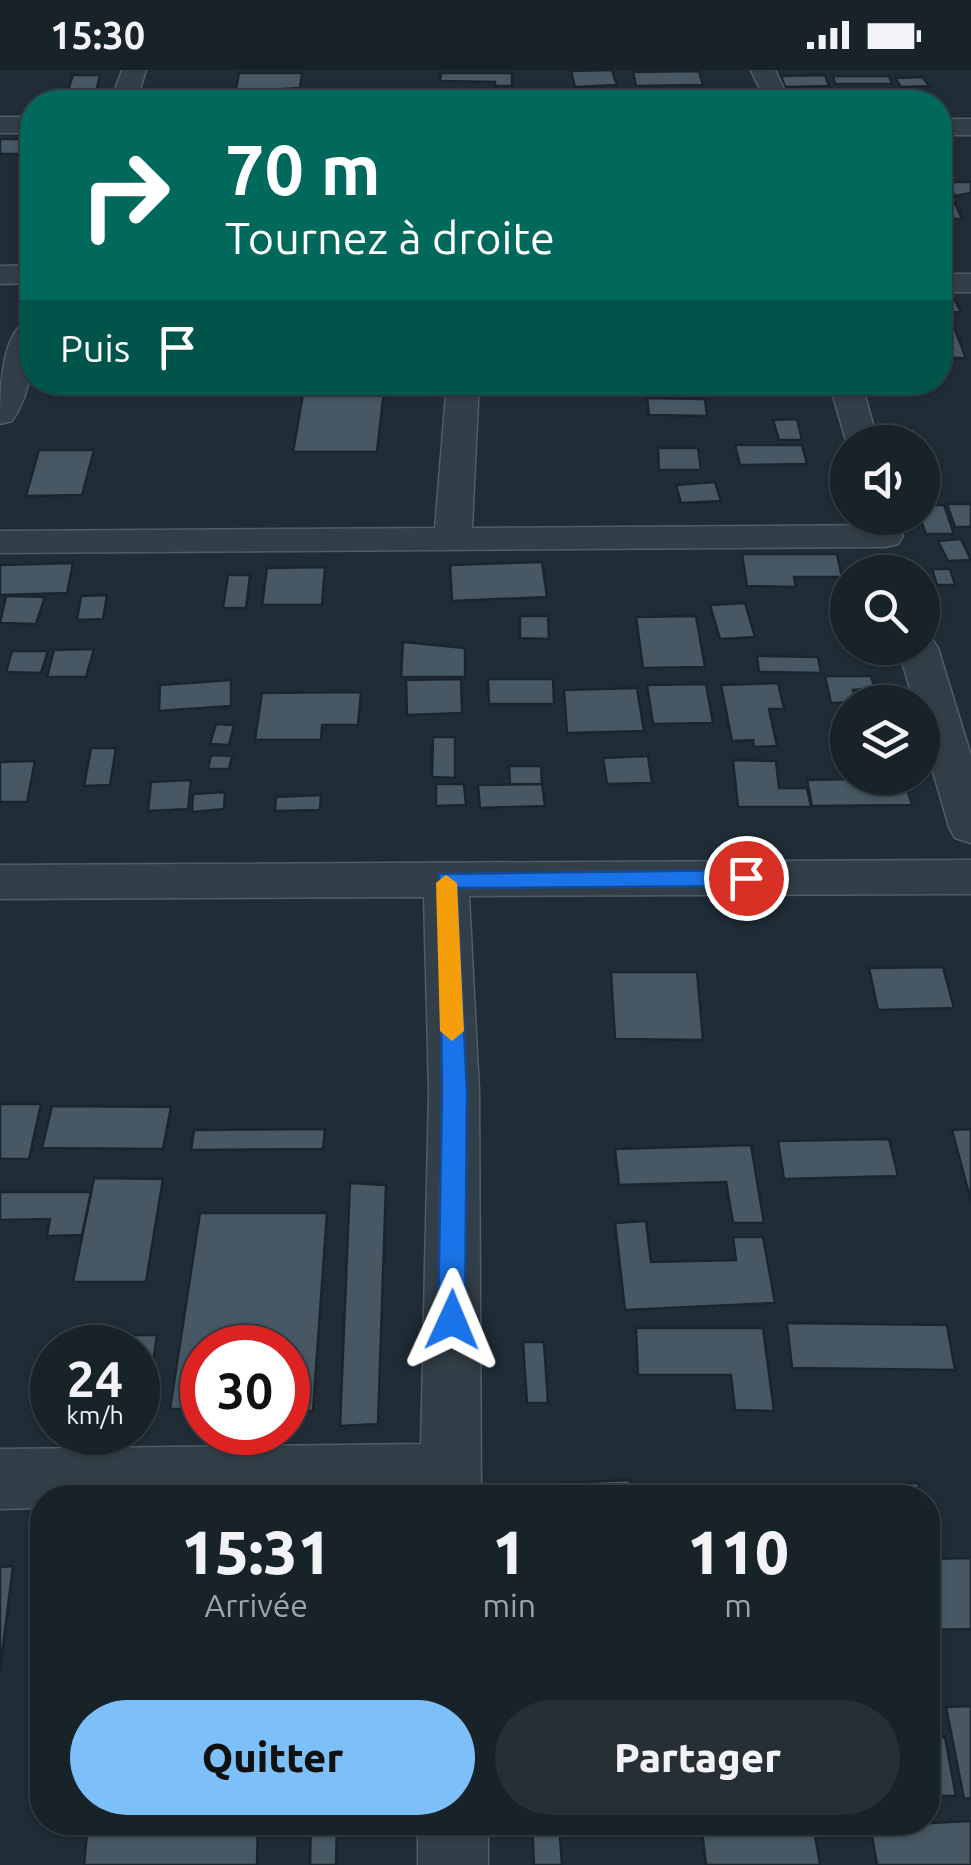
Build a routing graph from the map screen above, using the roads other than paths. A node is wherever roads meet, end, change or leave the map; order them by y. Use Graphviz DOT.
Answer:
graph roads {
  1 [pos="20,360"];
  2 [pos="463,395"];
  3 [pos="848,395"];
  4 [pos="0,414"];
  5 [pos="856,425"];
  6 [pos="830,527"];
  7 [pos="453,538"];
  8 [pos="0,542"];
  9 [pos="923,665"];
  10 [pos="971,827"];
  11 [pos="971,877"];
  12 [pos="446,880"];
  13 [pos="0,882"];
  14 [pos="0,1478"];
  15 [pos="450,1485"];
  16 [pos="453,1835"];
  17 [pos="454,1865"];
  1 -- 4 [label="street"];
  2 -- 7 [label="street"];
  3 -- 5 [label="street"];
  6 -- 7 [label="street"];
  7 -- 8 [label="street"];
  9 -- 10 [label="street"];
  11 -- 12 [label="street"];
  12 -- 13 [label="street"];
  12 -- 15 [label="street"];
  14 -- 15 [label="street"];
  16 -- 17 [label="street"];
}
